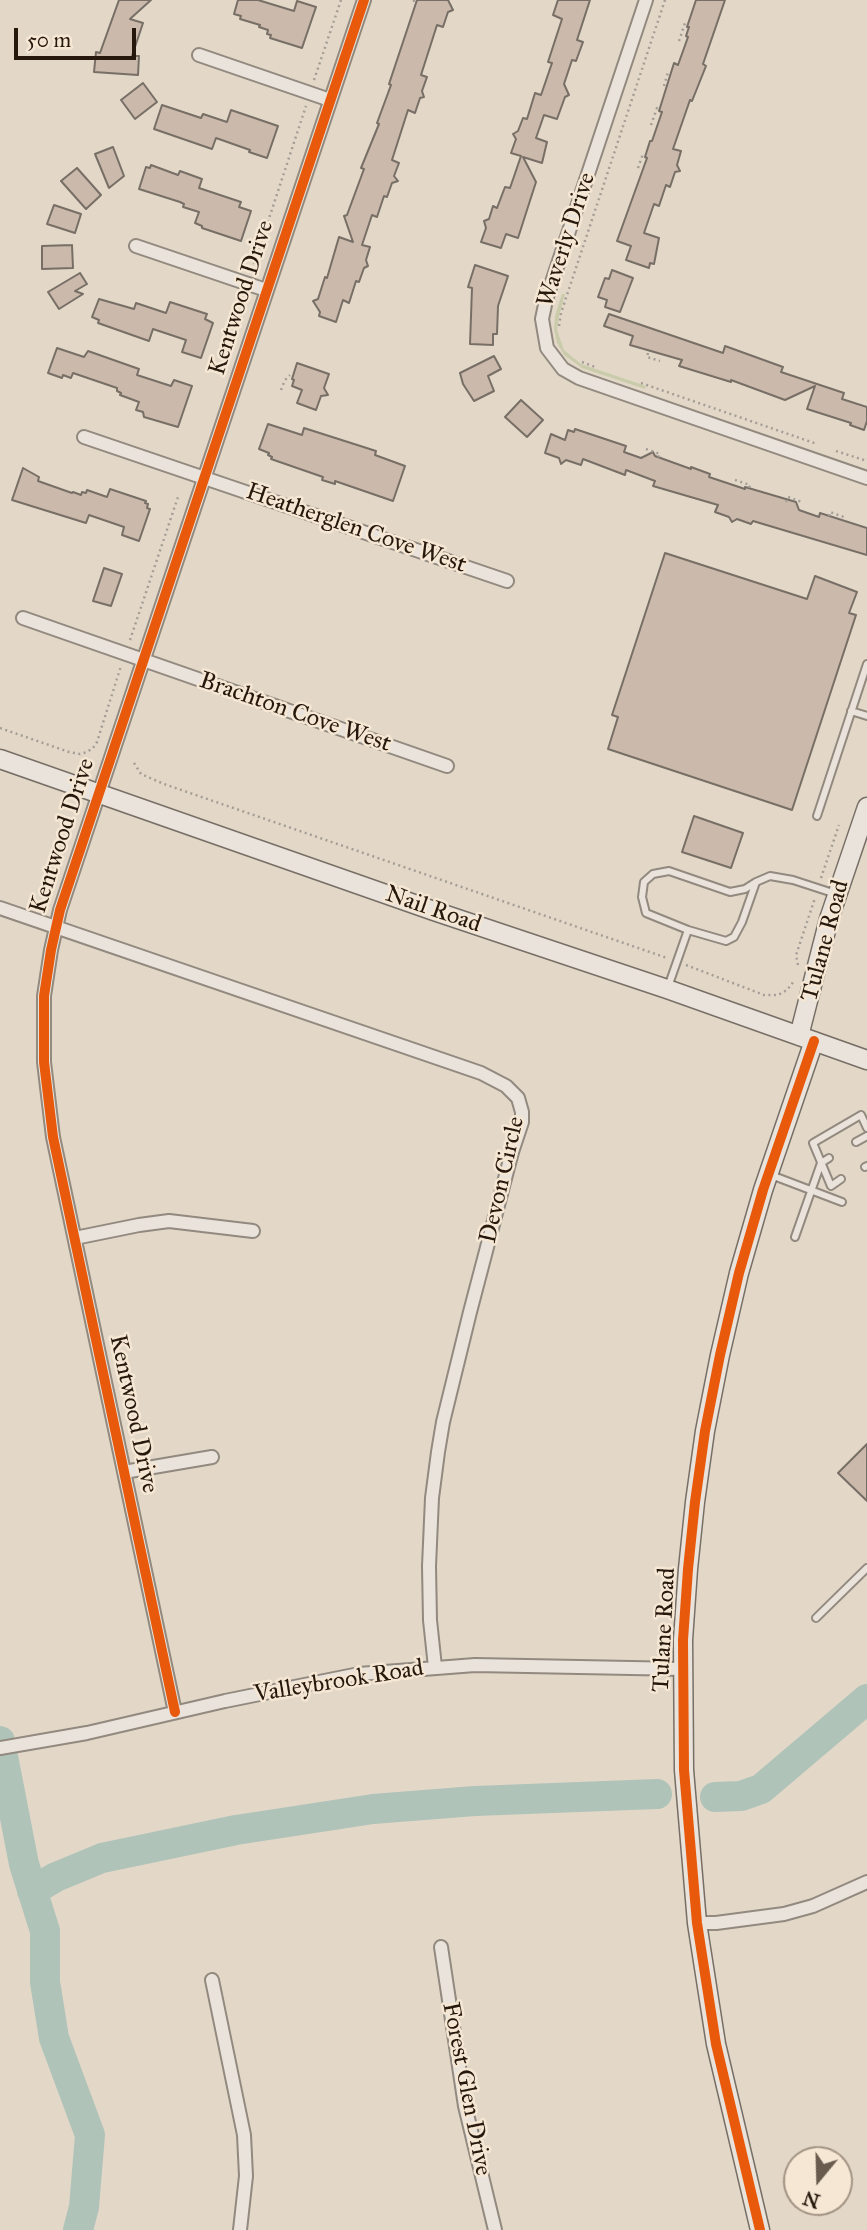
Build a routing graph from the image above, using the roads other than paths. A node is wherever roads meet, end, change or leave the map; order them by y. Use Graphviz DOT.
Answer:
graph roads {
  1 [pos="363,0"];
  2 [pos="646,0"];
  3 [pos="199,55"];
  4 [pos="330,100"];
  5 [pos="136,246"];
  6 [pos="267,290"];
  7 [pos="84,437"];
  8 [pos="204,477"];
  9 [pos="867,478"];
  10 [pos="507,581"];
  11 [pos="23,618"];
  12 [pos="143,660"];
  13 [pos="867,664"];
  14 [pos="851,711"];
  15 [pos="867,716"];
  16 [pos="0,759"];
  17 [pos="447,766"];
  18 [pos="99,794"];
  19 [pos="867,807"];
  20 [pos="817,816"];
  21 [pos="756,882"];
  22 [pos="837,895"];
  23 [pos="0,908"];
  24 [pos="55,928"];
  25 [pos="688,930"];
  26 [pos="667,989"];
  27 [pos="806,1039"];
  28 [pos="867,1060"];
  29 [pos="867,1128"];
  30 [pos="867,1136"];
  31 [pos="856,1142"];
  32 [pos="829,1158"];
  33 [pos="821,1163"];
  34 [pos="769,1174"];
  35 [pos="841,1180"];
  36 [pos="812,1191"];
  37 [pos="842,1202"];
  38 [pos="253,1231"];
  39 [pos="795,1237"];
  40 [pos="75,1238"];
  41 [pos="212,1457"];
  42 [pos="124,1472"];
  43 [pos="867,1568"];
  44 [pos="816,1618"];
  45 [pos="435,1667"];
  46 [pos="683,1669"];
  47 [pos="175,1712"];
  48 [pos="0,1748"];
  49 [pos="867,1882"];
  50 [pos="696,1923"];
  51 [pos="441,1947"];
  52 [pos="212,1980"];
  53 [pos="240,2230"];
  54 [pos="495,2230"];
  55 [pos="760,2230"];
  1 -- 4 [label="street, Kentwood Drive"];
  2 -- 9 [label="street, Waverly Drive"];
  3 -- 4 [label="street"];
  4 -- 6 [label="street, Kentwood Drive"];
  5 -- 6 [label="street"];
  6 -- 8 [label="street, Kentwood Drive"];
  7 -- 8 [label="street, Heatherglen Cove West"];
  8 -- 10 [label="street, Heatherglen Cove West"];
  8 -- 12 [label="street, Kentwood Drive"];
  11 -- 12 [label="street, Brachton Cove West"];
  12 -- 17 [label="street, Brachton Cove West"];
  12 -- 18 [label="street, Kentwood Drive"];
  13 -- 14 [label="lane"];
  14 -- 15 [label="lane"];
  14 -- 20 [label="lane"];
  16 -- 18 [label="street, Nail Road"];
  18 -- 24 [label="street, Kentwood Drive"];
  18 -- 26 [label="street, Nail Road"];
  19 -- 22 [label="street, Tulane Road"];
  21 -- 22 [label="lane"];
  21 -- 25 [label="lane"];
  21 -- 25 [label="lane"];
  22 -- 27 [label="street, Tulane Road"];
  23 -- 24 [label="street, Devon Circle"];
  24 -- 40 [label="street, Kentwood Drive"];
  24 -- 45 [label="street, Devon Circle"];
  25 -- 26 [label="lane"];
  26 -- 27 [label="street, Nail Road"];
  27 -- 28 [label="street, Nail Road"];
  27 -- 34 [label="street, Tulane Road"];
  29 -- 33 [label="lane"];
  30 -- 31 [label="lane"];
  32 -- 33 [label="lane"];
  33 -- 35 [label="lane"];
  33 -- 36 [label="lane"];
  34 -- 36 [label="lane"];
  34 -- 46 [label="street, Tulane Road"];
  36 -- 37 [label="lane"];
  36 -- 39 [label="lane"];
  38 -- 40 [label="street"];
  40 -- 42 [label="street, Kentwood Drive"];
  41 -- 42 [label="street"];
  42 -- 47 [label="street, Kentwood Drive"];
  43 -- 44 [label="lane"];
  45 -- 46 [label="street, Valleybrook Road"];
  45 -- 47 [label="street, Valleybrook Road"];
  46 -- 50 [label="street, Tulane Road"];
  47 -- 48 [label="street, Valleybrook Road"];
  49 -- 50 [label="street"];
  50 -- 55 [label="street, Tulane Road"];
  51 -- 54 [label="street, Forest Glen Drive"];
  52 -- 53 [label="street"];
}
